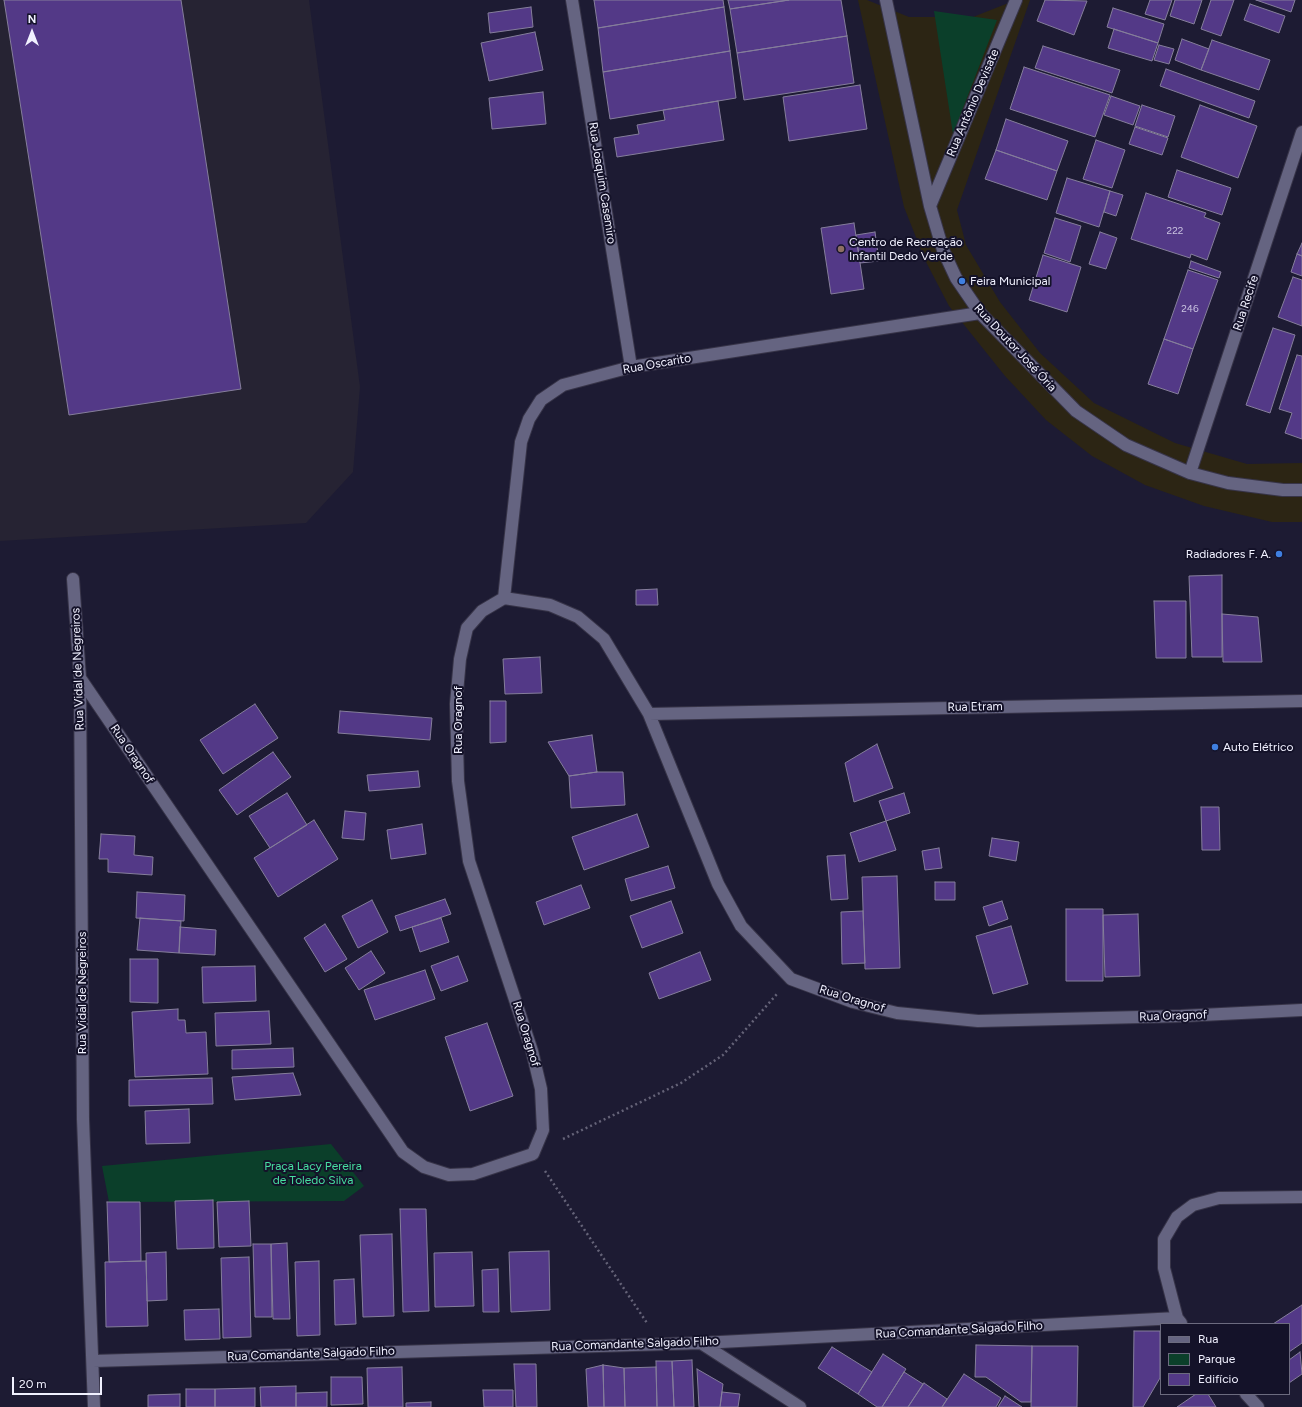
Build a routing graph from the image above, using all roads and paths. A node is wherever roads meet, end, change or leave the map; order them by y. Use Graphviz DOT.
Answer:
graph roads {
  1 [pos="572,0"];
  2 [pos="886,0"];
  3 [pos="1016,0"];
  4 [pos="1302,132"];
  5 [pos="930,206"];
  6 [pos="980,313"];
  7 [pos="631,367"];
  8 [pos="1190,473"];
  9 [pos="1302,490"];
  10 [pos="73,579"];
  11 [pos="504,598"];
  12 [pos="80,678"];
  13 [pos="1302,701"];
  14 [pos="649,714"];
  15 [pos="791,979"];
  16 [pos="1302,1010"];
  17 [pos="533,1154"];
  18 [pos="1302,1196"];
  19 [pos="1179,1321"];
  20 [pos="660,1343"];
  21 [pos="701,1343"];
  22 [pos="93,1361"];
  23 [pos="1247,1395"];
  24 [pos="94,1407"];
  25 [pos="800,1407"];
  26 [pos="1258,1407"];
  1 -- 7 [label="street, Rua Joaquim Casemiro"];
  2 -- 5 [label="street, Rua Doutor José Ória"];
  3 -- 5 [label="street, Rua Antônio Devisate"];
  4 -- 8 [label="street, Rua Recife"];
  5 -- 6 [label="street, Rua Doutor José Ória"];
  6 -- 7 [label="street, Rua Oscarito"];
  6 -- 8 [label="street, Rua Doutor José Ória"];
  7 -- 11 [label="street, Rua Oscarito"];
  8 -- 9 [label="street, Rua Doutor José Ória"];
  10 -- 12 [label="street, Rua Vidal de Negreiros"];
  11 -- 14 [label="street, Rua Oragnof"];
  11 -- 17 [label="street, Rua Oragnof"];
  12 -- 17 [label="street, Rua Oragnof"];
  12 -- 22 [label="street, Rua Vidal de Negreiros"];
  13 -- 14 [label="street, Rua Etram"];
  14 -- 15 [label="street, Rua Oragnof"];
  15 -- 16 [label="street, Rua Oragnof"];
  15 -- 17 [label="path"];
  17 -- 20 [label="path"];
  18 -- 19 [label="street"];
  19 -- 21 [label="street, Rua Comandante Salgado Filho"];
  20 -- 21 [label="street, Rua Comandante Salgado Filho"];
  20 -- 22 [label="street, Rua Comandante Salgado Filho"];
  21 -- 25 [label="street"];
  22 -- 24 [label="street, Rua Vidal de Negreiros"];
  23 -- 26 [label="street"];
}
